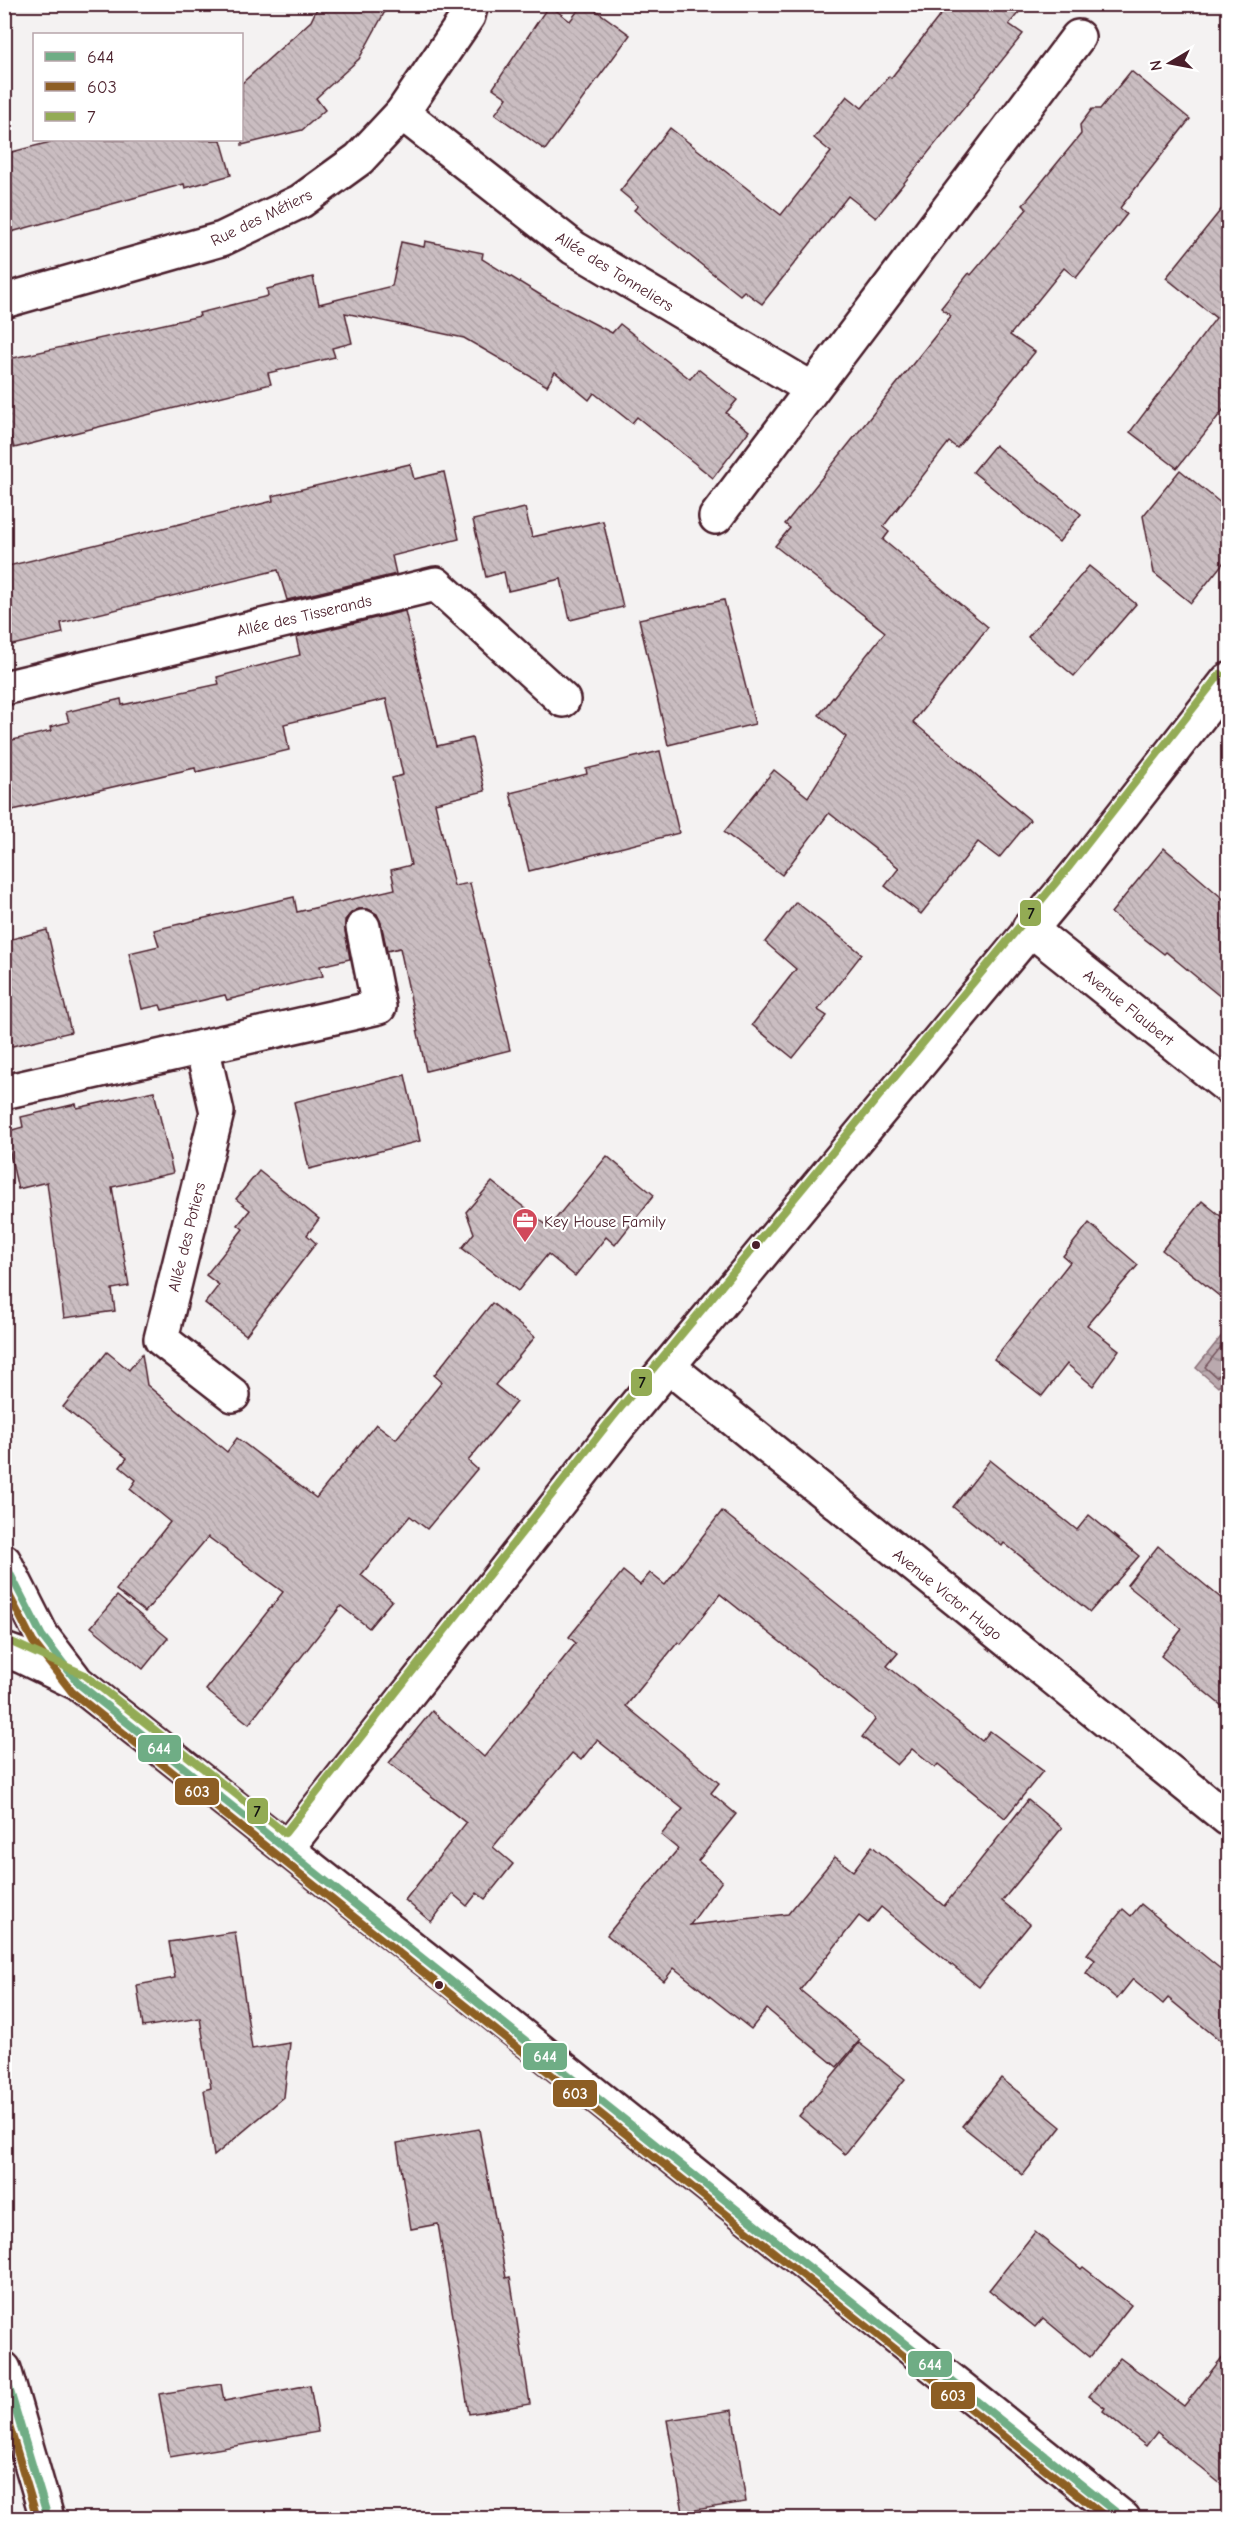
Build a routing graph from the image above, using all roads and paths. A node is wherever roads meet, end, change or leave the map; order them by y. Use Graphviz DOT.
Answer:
graph roads {
  1 [pos="471,4"];
  2 [pos="1078,38"];
  3 [pos="402,113"];
  4 [pos="4,301"];
  5 [pos="812,389"];
  6 [pos="716,517"];
  7 [pos="1228,680"];
  8 [pos="4,688"];
  9 [pos="563,700"];
  10 [pos="363,927"];
  11 [pos="1029,928"];
  12 [pos="202,1047"];
  13 [pos="1228,1087"];
  14 [pos="4,1092"];
  15 [pos="669,1367"];
  16 [pos="232,1395"];
  17 [pos="4,1561"];
  18 [pos="4,1650"];
  19 [pos="79,1684"];
  20 [pos="1228,1819"];
  21 [pos="286,1848"];
  22 [pos="4,2369"];
  23 [pos="47,2517"];
  24 [pos="1123,2518"];
  1 -- 3 [label="street, Rue des Métiers"];
  2 -- 5 [label="street"];
  3 -- 4 [label="street, Rue des Métiers"];
  3 -- 5 [label="street, Allée des Tonneliers"];
  5 -- 6 [label="street"];
  7 -- 11 [label="street"];
  8 -- 9 [label="street, Allée des Tisserands"];
  10 -- 12 [label="street"];
  11 -- 13 [label="street, Avenue Flaubert"];
  11 -- 15 [label="street"];
  12 -- 14 [label="street"];
  12 -- 16 [label="street, Allée des Potiers"];
  15 -- 20 [label="street, Avenue Victor Hugo"];
  15 -- 21 [label="street"];
  17 -- 19 [label="street"];
  18 -- 19 [label="street"];
  19 -- 21 [label="street"];
  21 -- 24 [label="street"];
  22 -- 23 [label="street"];
}
